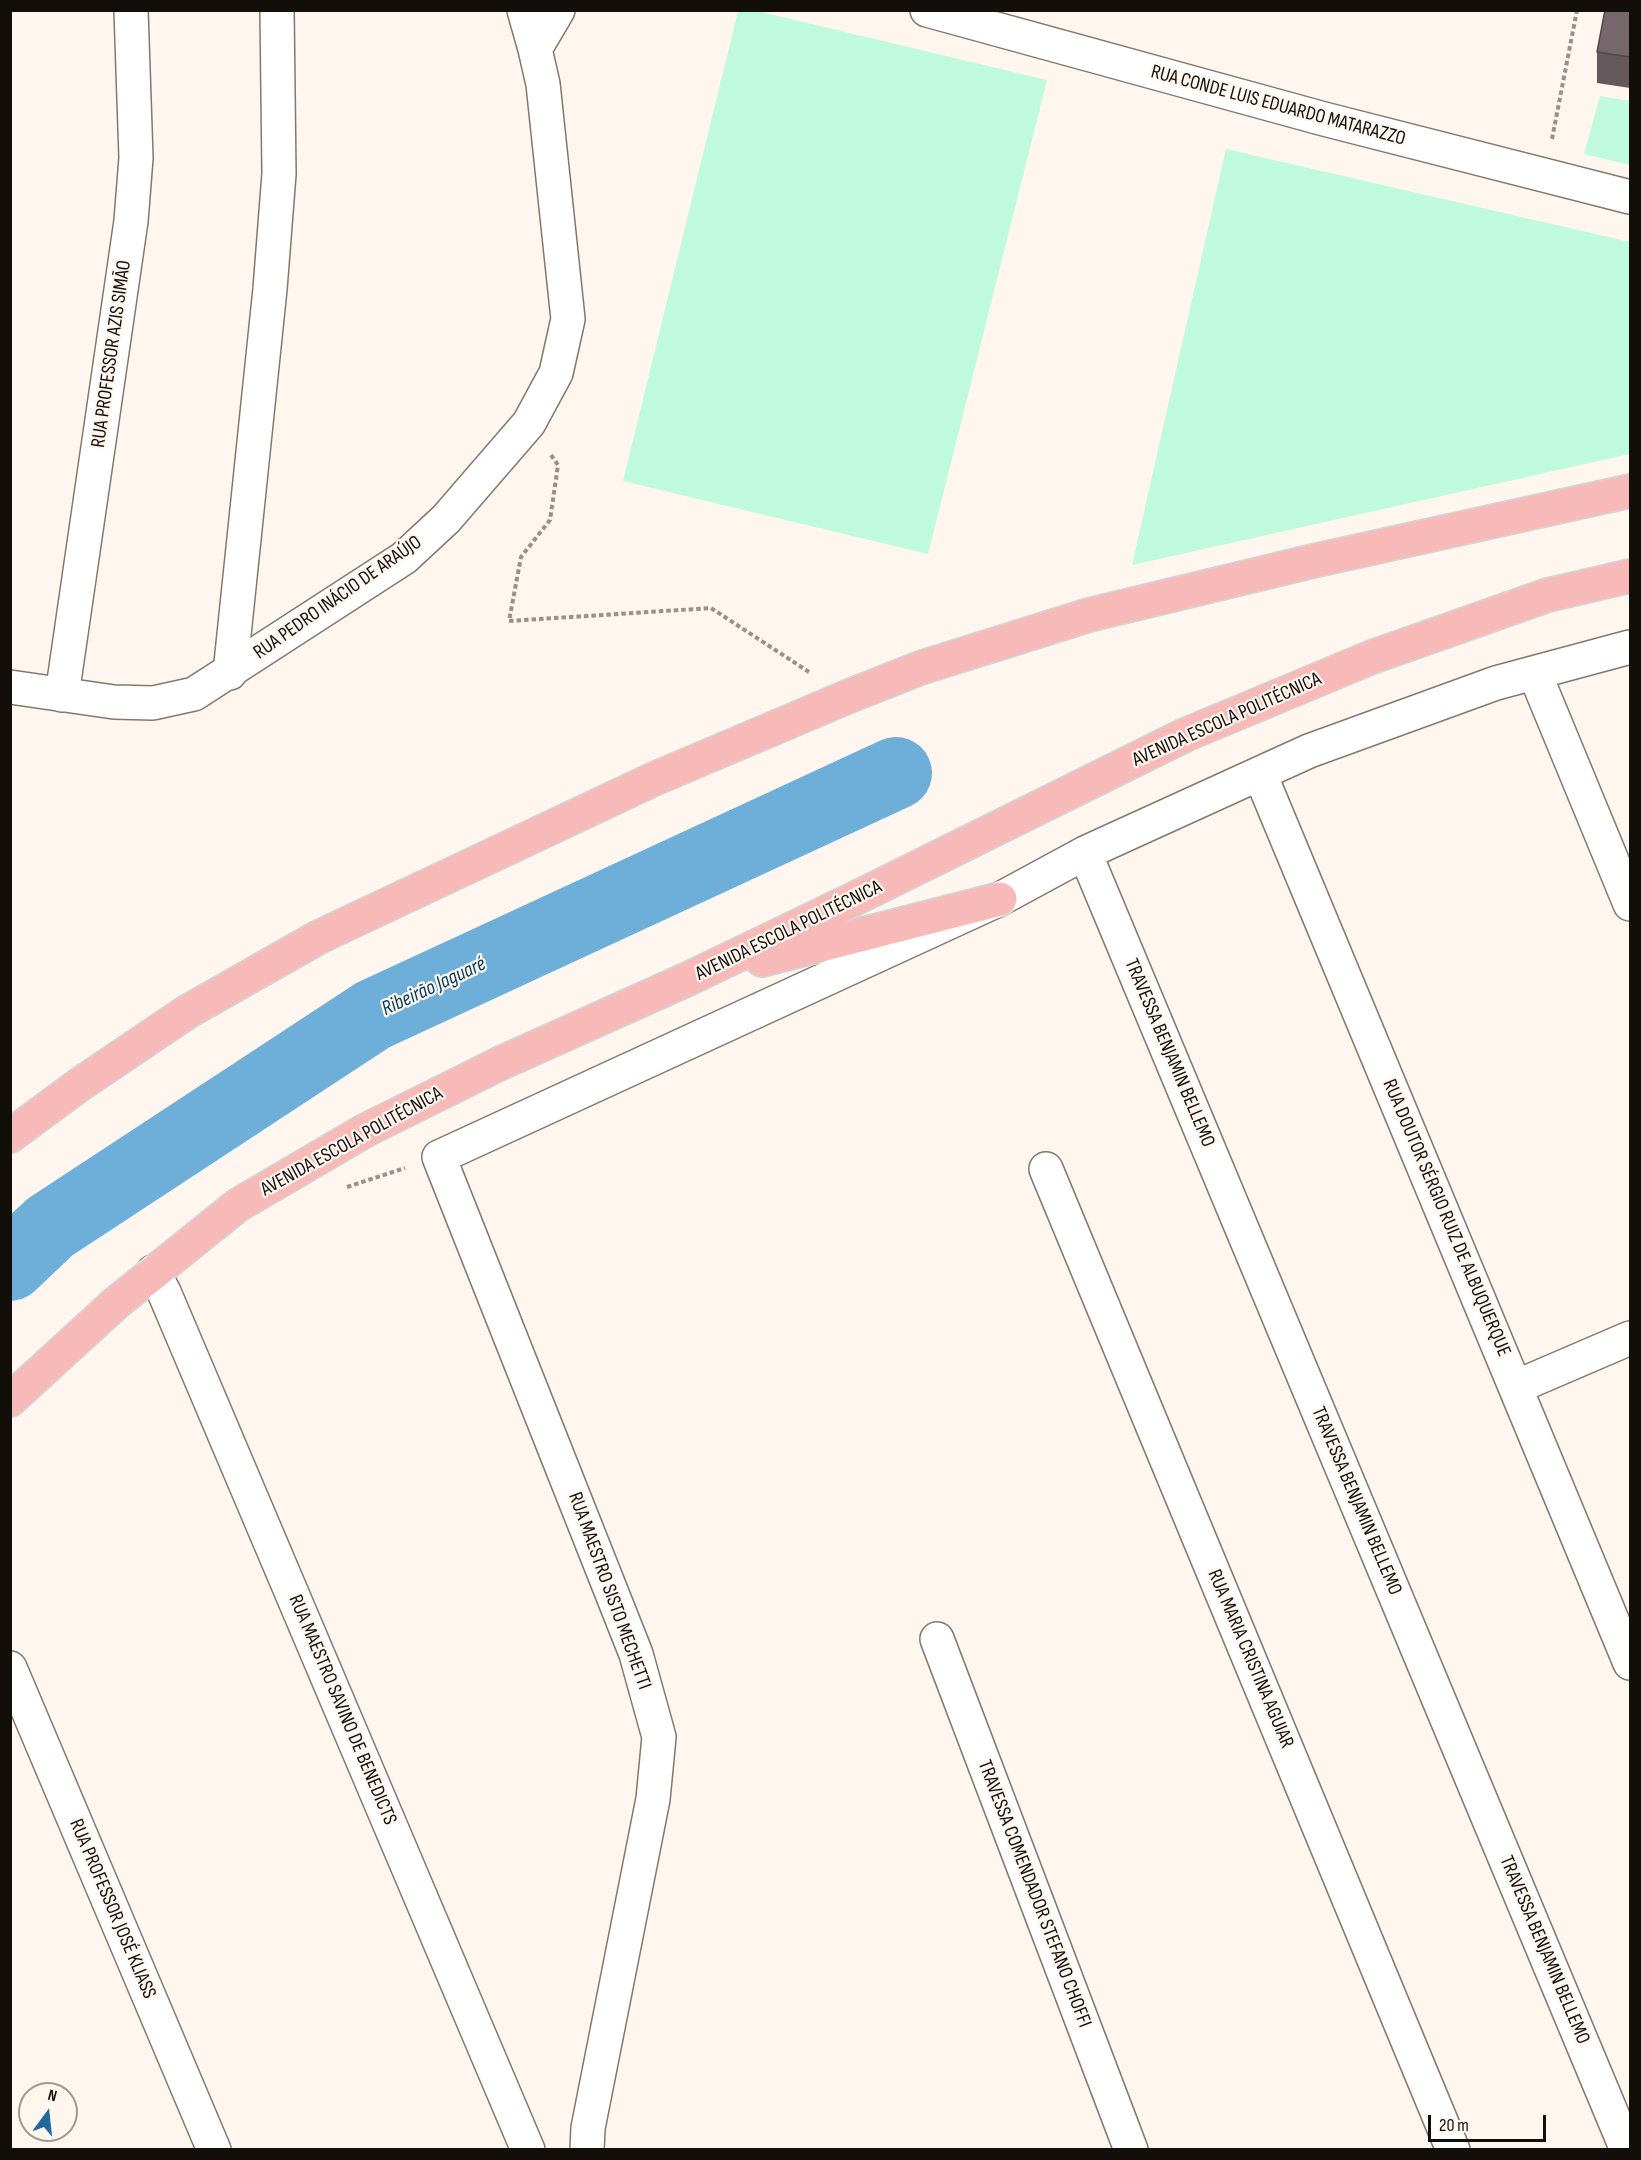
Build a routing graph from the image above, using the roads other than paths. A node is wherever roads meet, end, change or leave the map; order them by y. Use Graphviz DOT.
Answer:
graph roads {
  1 [pos="131,10"];
  2 [pos="278,10"];
  3 [pos="524,10"];
  4 [pos="558,10"];
  5 [pos="927,10"];
  6 [pos="535,49"];
  7 [pos="1630,197"];
  8 [pos="1630,491"];
  9 [pos="1630,576"];
  10 [pos="1630,647"];
  11 [pos="230,673"];
  12 [pos="1535,674"];
  13 [pos="10,687"];
  14 [pos="62,695"];
  15 [pos="1260,774"];
  16 [pos="1085,853"];
  17 [pos="1000,899"];
  18 [pos="1630,904"];
  19 [pos="690,978"];
  20 [pos="10,1136"];
  21 [pos="1046,1169"];
  22 [pos="153,1272"];
  23 [pos="1630,1338"];
  24 [pos="1516,1387"];
  25 [pos="10,1400"];
  26 [pos="937,1639"];
  27 [pos="1630,1663"];
  28 [pos="10,1668"];
  29 [pos="214,2150"];
  30 [pos="528,2150"];
  31 [pos="587,2150"];
  32 [pos="1131,2150"];
  33 [pos="1453,2150"];
  34 [pos="1627,2150"];
  1 -- 14 [label="street, RUA PROFESSOR AZIS SIMÃO"];
  2 -- 11 [label="street"];
  3 -- 6 [label="street, RUA PEDRO INÁCIO DE ARAÚJO"];
  4 -- 6 [label="street"];
  5 -- 7 [label="street, RUA CONDE LUIS EDUARDO MATARAZZO"];
  6 -- 11 [label="street, RUA PEDRO INÁCIO DE ARAÚJO"];
  8 -- 20 [label="highway"];
  9 -- 19 [label="highway, AVENIDA ESCOLA POLITÉCNICA"];
  10 -- 12 [label="street"];
  11 -- 14 [label="street, RUA PEDRO INÁCIO DE ARAÚJO"];
  12 -- 15 [label="street"];
  12 -- 18 [label="street"];
  13 -- 14 [label="street, RUA PEDRO INÁCIO DE ARAÚJO"];
  15 -- 16 [label="street"];
  15 -- 24 [label="street, RUA DOUTOR SÉRGIO RUIZ DE ALBUQUERQUE"];
  16 -- 17 [label="street"];
  16 -- 34 [label="street, TRAVESSA BENJAMIN BELLEMO"];
  17 -- 19 [label="highway"];
  17 -- 31 [label="street, RUA MAESTRO SISTO MECHETTI"];
  19 -- 22 [label="highway, AVENIDA ESCOLA POLITÉCNICA"];
  21 -- 33 [label="street, RUA MARIA CRISTINA AGUIAR"];
  22 -- 25 [label="highway, AVENIDA ESCOLA POLITÉCNICA"];
  22 -- 30 [label="street, RUA MAESTRO SAVINO DE BENEDICTS"];
  23 -- 24 [label="street"];
  24 -- 27 [label="street, RUA DOUTOR SÉRGIO RUIZ DE ALBUQUERQUE"];
  26 -- 32 [label="street, TRAVESSA COMENDADOR STEFANO CHOFFI"];
  28 -- 29 [label="street, RUA PROFESSOR JOSÉ KLIASS"];
}
